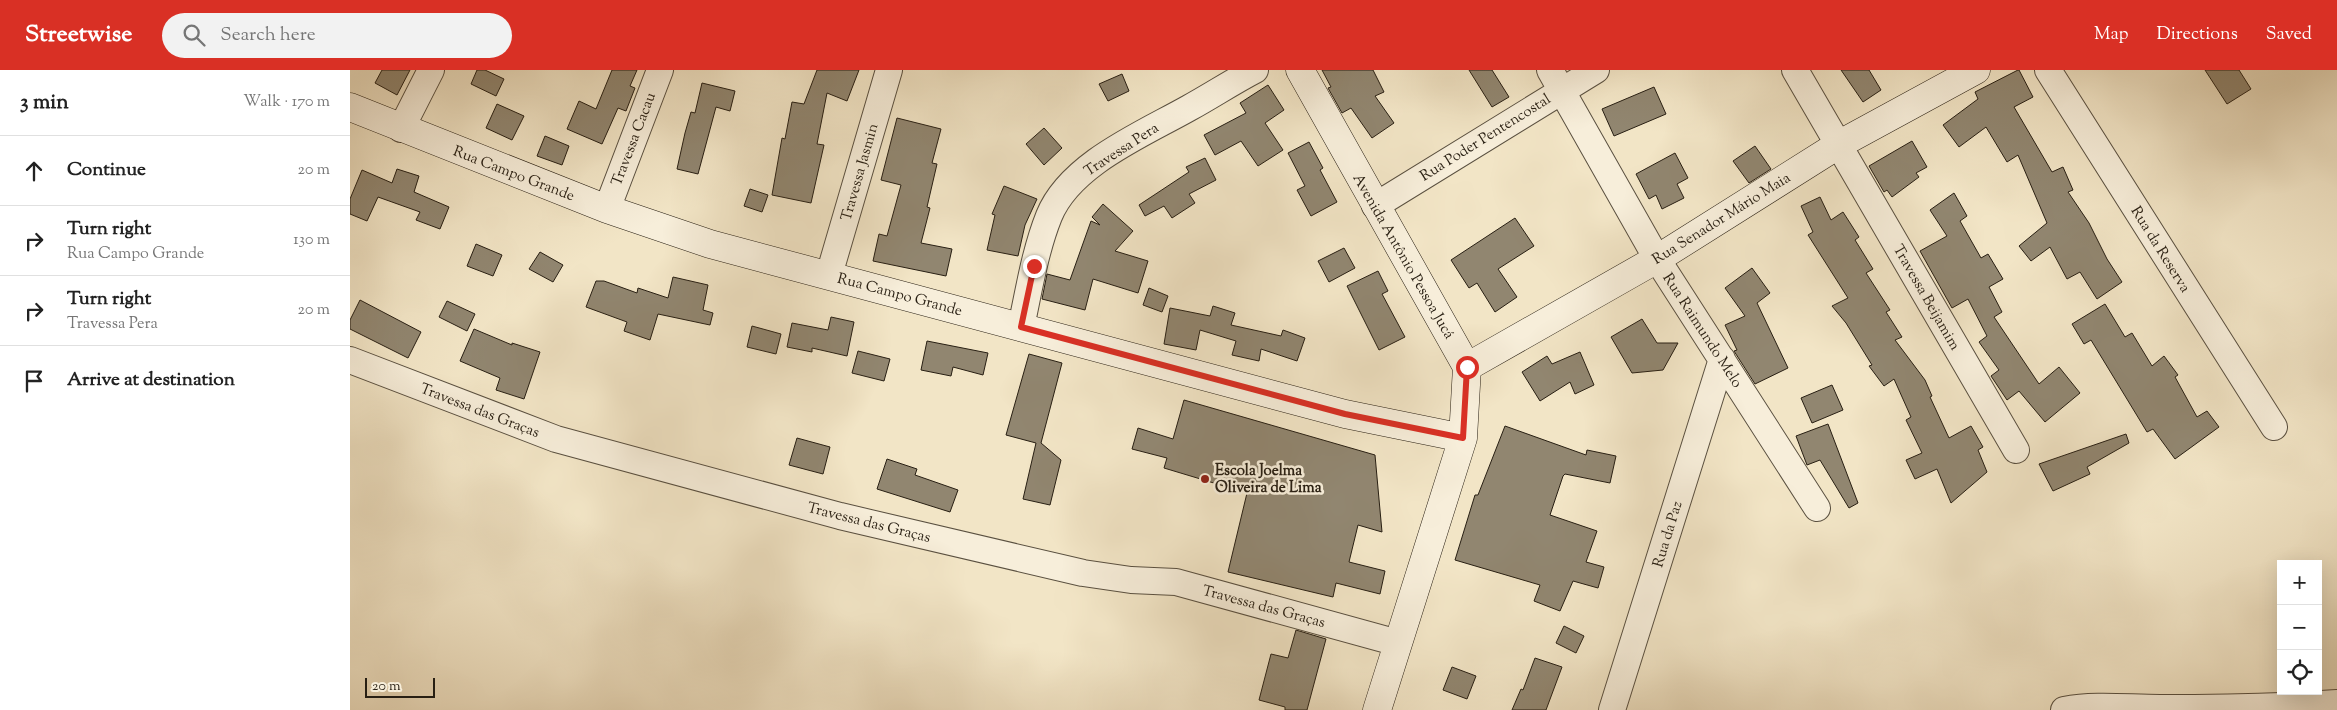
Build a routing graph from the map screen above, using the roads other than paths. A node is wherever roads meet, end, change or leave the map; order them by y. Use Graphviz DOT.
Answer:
graph roads {
  1 [pos="431,70"];
  2 [pos="660,70"];
  3 [pos="889,70"];
  4 [pos="1255,70"];
  5 [pos="1300,70"];
  6 [pos="1596,70"];
  7 [pos="1795,70"];
  8 [pos="1976,70"];
  9 [pos="2048,70"];
  10 [pos="1556,80"];
  11 [pos="350,107"];
  12 [pos="401,129"];
  13 [pos="1838,145"];
  14 [pos="1375,206"];
  15 [pos="607,209"];
  16 [pos="1656,259"];
  17 [pos="829,275"];
  18 [pos="1021,327"];
  19 [pos="1722,359"];
  20 [pos="350,360"];
  21 [pos="1467,367"];
  22 [pos="2274,427"];
  23 [pos="1463,438"];
  24 [pos="2016,450"];
  25 [pos="1817,508"];
  26 [pos="1398,643"];
  27 [pos="2337,703"];
  28 [pos="2257,709"];
  29 [pos="1377,710"];
  30 [pos="1612,710"];
  31 [pos="2064,710"];
  1 -- 12 [label="street"];
  2 -- 15 [label="street, Travessa Cacau"];
  3 -- 17 [label="street, Travessa Jasmin"];
  4 -- 18 [label="street, Travessa Pera"];
  5 -- 14 [label="street, Avenida Antônio Pessoa Jucá"];
  6 -- 10 [label="street, Rua Poder Pentencostal"];
  7 -- 13 [label="street, Travessa Beijamim"];
  8 -- 13 [label="street, Rua Senador Mário Maia"];
  9 -- 22 [label="street, Rua da Reserva"];
  10 -- 14 [label="street, Rua Poder Pentencostal"];
  10 -- 16 [label="street, Rua Raimundo Melo"];
  11 -- 12 [label="street, Rua Campo Grande"];
  12 -- 15 [label="street, Rua Campo Grande"];
  13 -- 16 [label="street, Rua Senador Mário Maia"];
  13 -- 24 [label="street, Travessa Beijamim"];
  14 -- 21 [label="street, Avenida Antônio Pessoa Jucá"];
  15 -- 17 [label="street, Rua Campo Grande"];
  16 -- 19 [label="street, Rua Raimundo Melo"];
  16 -- 21 [label="street, Rua Senador Mário Maia"];
  17 -- 18 [label="street, Rua Campo Grande"];
  18 -- 23 [label="street, Rua Campo Grande"];
  19 -- 25 [label="street, Rua Raimundo Melo"];
  19 -- 30 [label="street, Rua da Paz"];
  20 -- 26 [label="street, Travessa das Graças"];
  21 -- 23 [label="street"];
  23 -- 26 [label="street"];
  26 -- 29 [label="street"];
  27 -- 28 [label="street"];
  28 -- 31 [label="street"];
}
